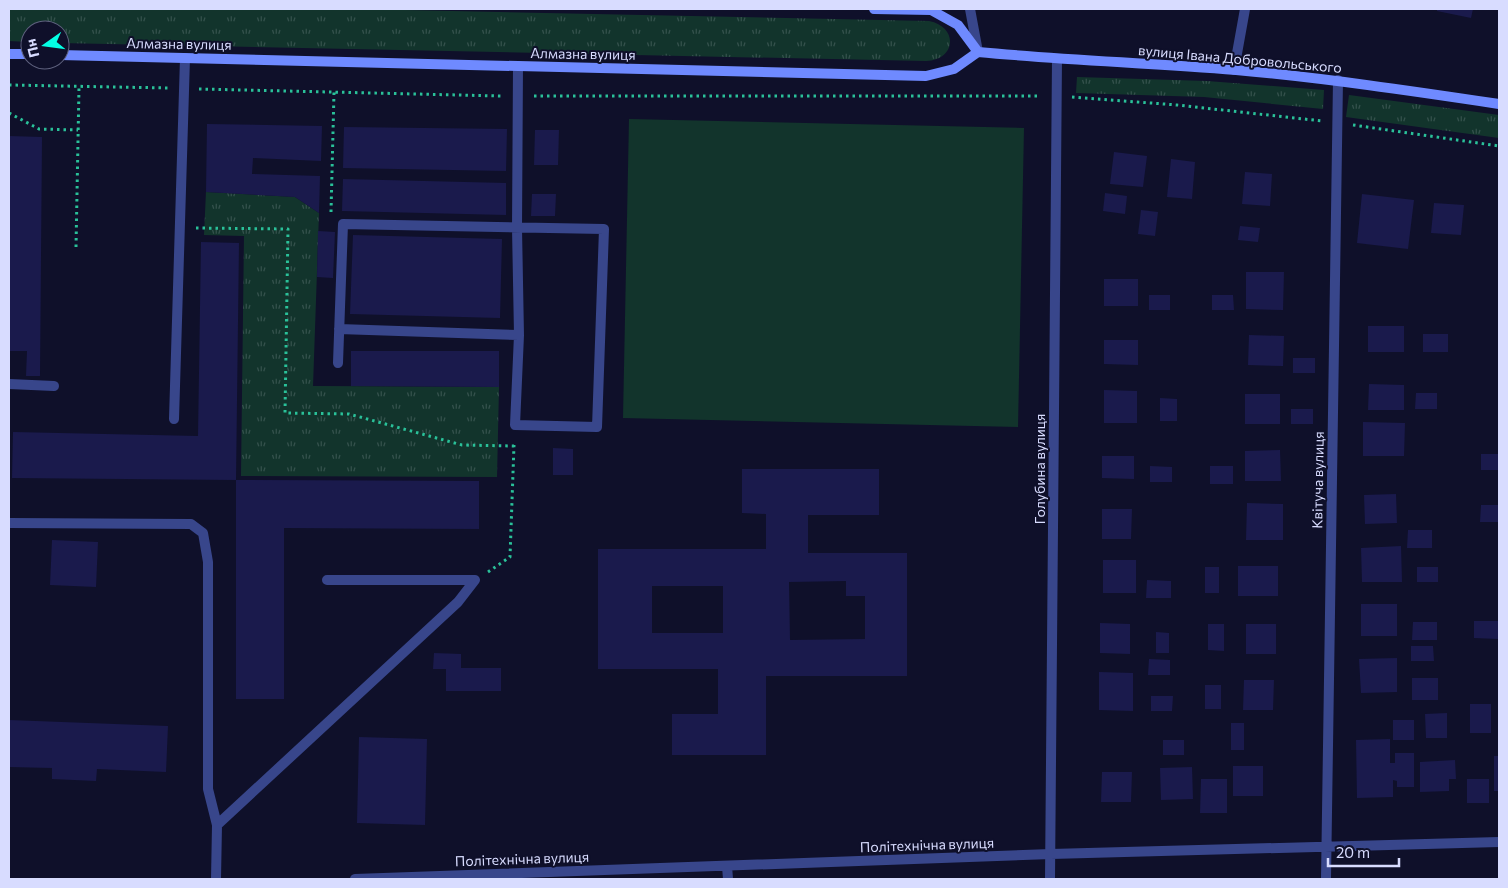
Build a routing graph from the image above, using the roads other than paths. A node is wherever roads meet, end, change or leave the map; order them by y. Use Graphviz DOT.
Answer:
graph roads {
  1 [pos="874,9"];
  2 [pos="970,9"];
  3 [pos="1245,9"];
  4 [pos="978,52"];
  5 [pos="70,55"];
  6 [pos="185,58"];
  7 [pos="1057,59"];
  8 [pos="518,66"];
  9 [pos="1234,70"];
  10 [pos="1338,80"];
  11 [pos="1499,104"];
  12 [pos="517,228"];
  13 [pos="339,329"];
  14 [pos="519,335"];
  15 [pos="338,363"];
  16 [pos="9,384"];
  17 [pos="54,386"];
  18 [pos="174,419"];
  19 [pos="9,523"];
  20 [pos="327,580"];
  21 [pos="217,825"];
  22 [pos="1499,842"];
  23 [pos="1326,848"];
  24 [pos="1051,854"];
  25 [pos="727,866"];
  26 [pos="527,876"];
  27 [pos="216,879"];
  28 [pos="355,879"];
  29 [pos="728,879"];
  30 [pos="1050,879"];
  31 [pos="1326,879"];
  1 -- 4 [label="street"];
  2 -- 4 [label="street"];
  3 -- 9 [label="street"];
  4 -- 7 [label="street, вулиця Івана Добровольського"];
  4 -- 8 [label="street, Алмазна вулиця"];
  5 -- 6 [label="street, Алмазна вулиця"];
  6 -- 8 [label="street, Алмазна вулиця"];
  6 -- 18 [label="street"];
  7 -- 9 [label="street, вулиця Івана Добровольського"];
  7 -- 24 [label="street, Голубина вулиця"];
  8 -- 12 [label="street"];
  9 -- 10 [label="street, вулиця Івана Добровольського"];
  10 -- 11 [label="street, вулиця Івана Добровольського"];
  10 -- 23 [label="street, Квітуча вулиця"];
  12 -- 13 [label="street"];
  12 -- 14 [label="street"];
  12 -- 14 [label="street"];
  13 -- 14 [label="street"];
  13 -- 15 [label="street"];
  16 -- 17 [label="street"];
  19 -- 21 [label="street"];
  20 -- 21 [label="street"];
  21 -- 27 [label="street"];
  22 -- 23 [label="street, Політехнічна вулиця"];
  23 -- 24 [label="street, Політехнічна вулиця"];
  23 -- 31 [label="street, Квітуча вулиця"];
  24 -- 25 [label="street, Політехнічна вулиця"];
  24 -- 30 [label="street, Голубина вулиця"];
  25 -- 26 [label="street, Політехнічна вулиця"];
  25 -- 29 [label="street"];
  26 -- 28 [label="street, Політехнічна вулиця"];
}
